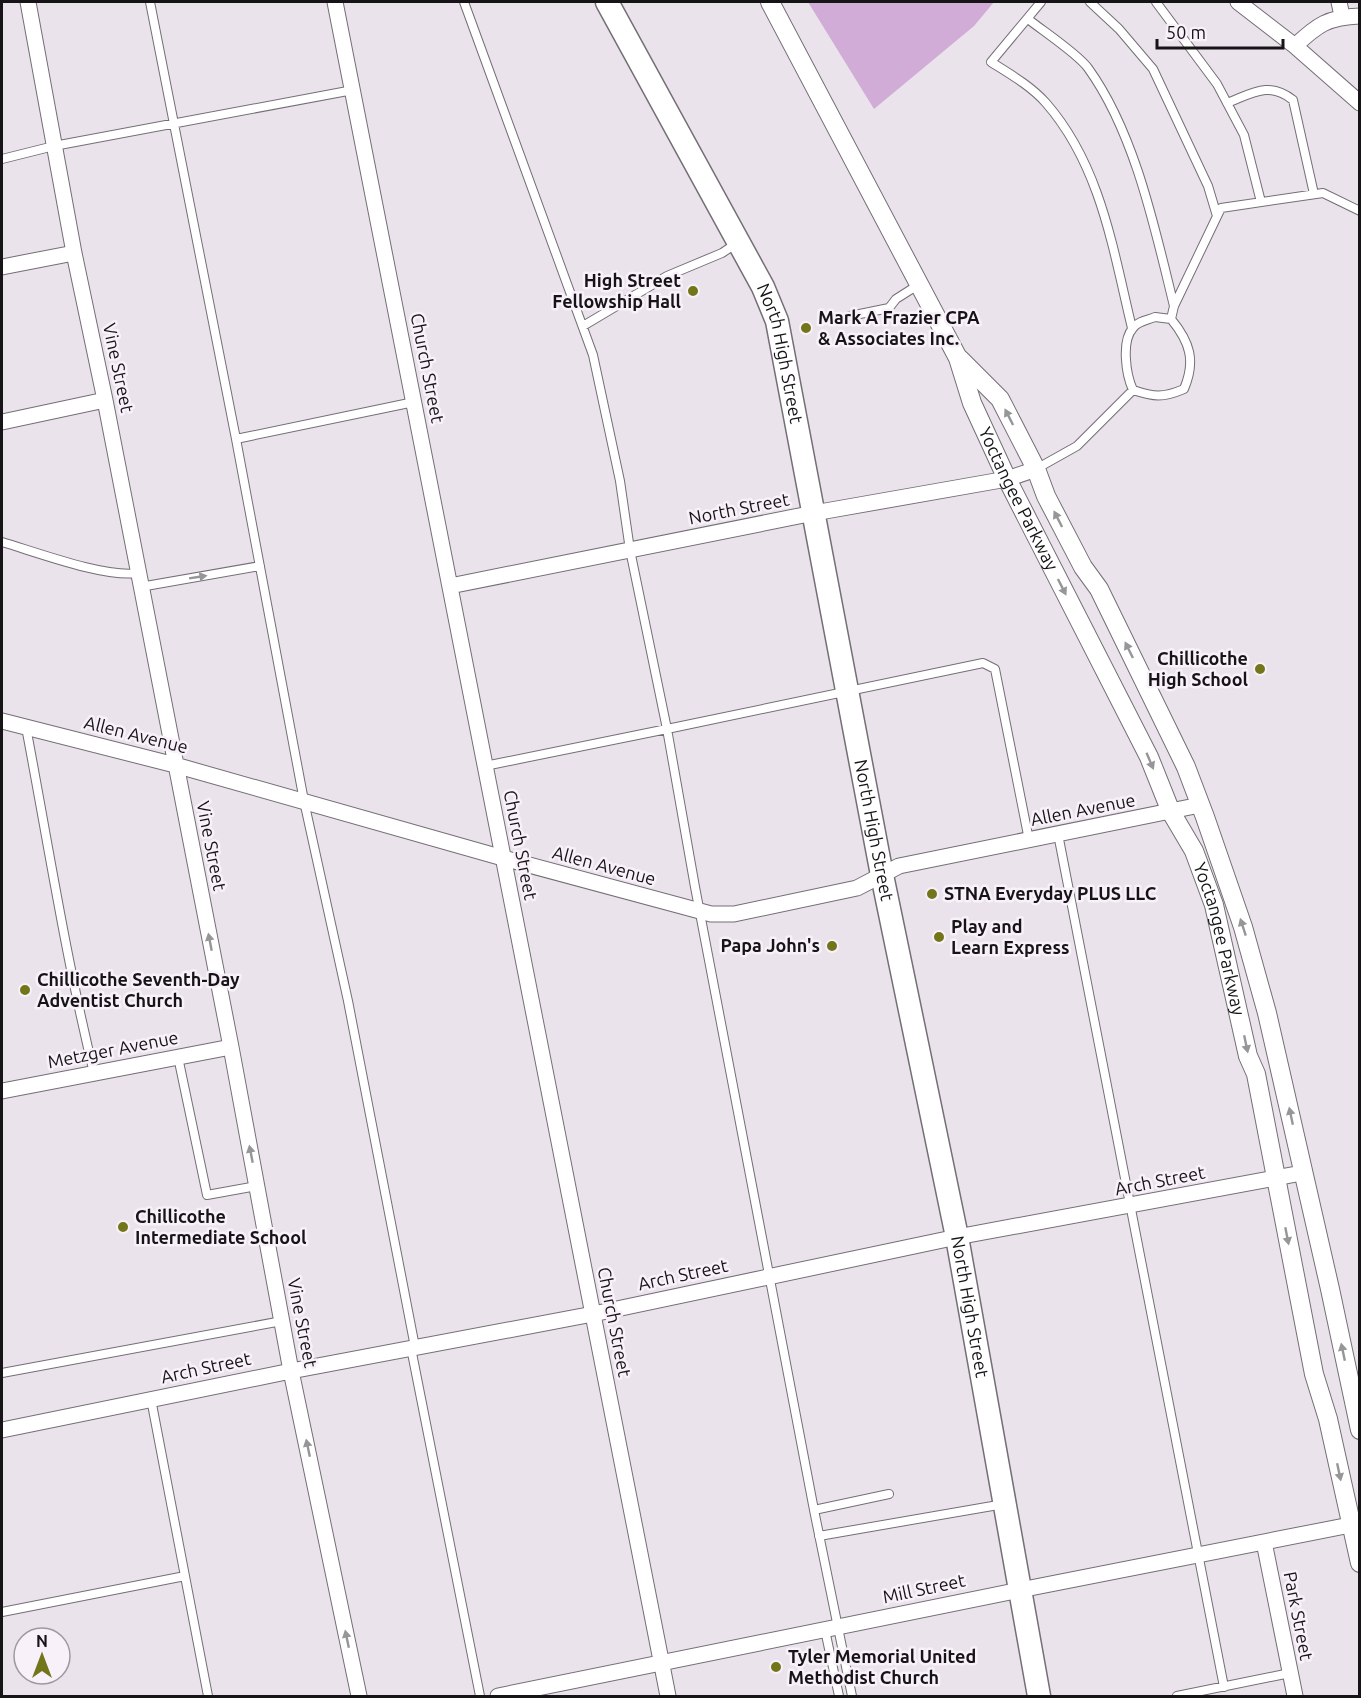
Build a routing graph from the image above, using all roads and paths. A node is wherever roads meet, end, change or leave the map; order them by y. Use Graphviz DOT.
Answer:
graph roads {
  1 [pos="28,2"];
  2 [pos="150,2"];
  3 [pos="335,2"];
  4 [pos="464,2"];
  5 [pos="608,2"];
  6 [pos="770,2"];
  7 [pos="1041,2"];
  8 [pos="1090,2"];
  9 [pos="1156,2"];
  10 [pos="1238,2"];
  11 [pos="1340,9"];
  12 [pos="1359,16"];
  13 [pos="1028,19"];
  14 [pos="1295,46"];
  15 [pos="353,90"];
  16 [pos="1227,103"];
  17 [pos="1359,103"];
  18 [pos="175,125"];
  19 [pos="54,146"];
  20 [pos="2,159"];
  21 [pos="1314,194"];
  22 [pos="1261,202"];
  23 [pos="1359,211"];
  24 [pos="1217,216"];
  25 [pos="739,242"];
  26 [pos="74,253"];
  27 [pos="2,267"];
  28 [pos="918,285"];
  29 [pos="1174,306"];
  30 [pos="850,316"];
  31 [pos="1171,320"];
  32 [pos="583,326"];
  33 [pos="1132,328"];
  34 [pos="958,358"];
  35 [pos="1133,390"];
  36 [pos="105,400"];
  37 [pos="414,402"];
  38 [pos="2,422"];
  39 [pos="236,439"];
  40 [pos="1036,469"];
  41 [pos="1007,479"];
  42 [pos="814,513"];
  43 [pos="2,542"];
  44 [pos="630,550"];
  45 [pos="260,566"];
  46 [pos="139,580"];
  47 [pos="450,586"];
  48 [pos="848,693"];
  49 [pos="2,721"];
  50 [pos="26,727"];
  51 [pos="667,729"];
  52 [pos="175,765"];
  53 [pos="485,766"];
  54 [pos="304,801"];
  55 [pos="1200,805"];
  56 [pos="1171,812"];
  57 [pos="1058,834"];
  58 [pos="1029,840"];
  59 [pos="503,858"];
  60 [pos="882,875"];
  61 [pos="700,912"];
  62 [pos="231,1047"];
  63 [pos="178,1057"];
  64 [pos="94,1073"];
  65 [pos="2,1091"];
  66 [pos="1302,1173"];
  67 [pos="1276,1179"];
  68 [pos="257,1186"];
  69 [pos="1132,1206"];
  70 [pos="957,1237"];
  71 [pos="770,1276"];
  72 [pos="593,1314"];
  73 [pos="282,1321"];
  74 [pos="413,1348"];
  75 [pos="291,1371"];
  76 [pos="2,1373"];
  77 [pos="151,1399"];
  78 [pos="2,1430"];
  79 [pos="1359,1430"];
  80 [pos="889,1494"];
  81 [pos="1005,1503"];
  82 [pos="814,1510"];
  83 [pos="1355,1524"];
  84 [pos="819,1536"];
  85 [pos="1264,1542"];
  86 [pos="1198,1555"];
  87 [pos="1359,1563"];
  88 [pos="185,1576"];
  89 [pos="1020,1590"];
  90 [pos="2,1612"];
  91 [pos="831,1628"];
  92 [pos="662,1663"];
  93 [pos="1290,1673"];
  94 [pos="1224,1687"];
  95 [pos="208,1696"];
  96 [pos="359,1696"];
  97 [pos="480,1696"];
  98 [pos="498,1696"];
  99 [pos="668,1696"];
  100 [pos="839,1696"];
  101 [pos="852,1696"];
  102 [pos="1040,1696"];
  103 [pos="1178,1696"];
  104 [pos="1295,1696"];
  1 -- 19 [label="street, Vine Street"];
  2 -- 18 [label="lane"];
  3 -- 15 [label="street, Church Street"];
  4 -- 32 [label="lane"];
  5 -- 25 [label="main road, North High Street"];
  6 -- 28 [label="street, Yoctangee Parkway"];
  7 -- 13 [label="lane"];
  8 -- 24 [label="lane"];
  9 -- 16 [label="lane"];
  10 -- 14 [label="street"];
  11 -- 12 [label="street"];
  11 -- 14 [label="street"];
  13 -- 29 [label="lane"];
  13 -- 33 [label="lane"];
  14 -- 17 [label="street"];
  15 -- 18 [label="lane"];
  15 -- 37 [label="street, Church Street"];
  16 -- 21 [label="lane"];
  16 -- 22 [label="lane"];
  18 -- 19 [label="lane"];
  18 -- 39 [label="lane"];
  19 -- 20 [label="lane"];
  19 -- 26 [label="street, Vine Street"];
  21 -- 22 [label="lane"];
  21 -- 23 [label="lane"];
  22 -- 24 [label="lane"];
  24 -- 29 [label="lane"];
  25 -- 32 [label="lane"];
  25 -- 42 [label="main road, North High Street"];
  26 -- 27 [label="street"];
  26 -- 36 [label="street, Vine Street"];
  28 -- 30 [label="lane"];
  28 -- 34 [label="street, Yoctangee Parkway"];
  29 -- 31 [label="lane"];
  31 -- 33 [label="lane"];
  31 -- 35 [label="lane"];
  32 -- 44 [label="lane"];
  33 -- 35 [label="lane"];
  40 -- 34 [label="street, Yoctangee Parkway, one-way"];
  34 -- 41 [label="street, Yoctangee Parkway"];
  35 -- 40 [label="lane"];
  36 -- 38 [label="street"];
  36 -- 46 [label="street, Vine Street"];
  37 -- 39 [label="lane"];
  37 -- 47 [label="street, Church Street"];
  39 -- 45 [label="lane"];
  40 -- 41 [label="street, North Street"];
  55 -- 40 [label="street, Yoctangee Parkway, one-way"];
  41 -- 42 [label="street, North Street"];
  41 -- 56 [label="street, Yoctangee Parkway, one-way"];
  42 -- 44 [label="street, North Street"];
  42 -- 48 [label="main road, North High Street"];
  43 -- 46 [label="lane"];
  44 -- 47 [label="street, North Street"];
  44 -- 51 [label="lane"];
  46 -- 45 [label="lane, one-way"];
  45 -- 54 [label="lane"];
  46 -- 52 [label="street, Vine Street"];
  47 -- 53 [label="street, Church Street"];
  48 -- 51 [label="lane"];
  48 -- 58 [label="lane"];
  48 -- 60 [label="main road, North High Street"];
  49 -- 50 [label="street, Allen Avenue"];
  50 -- 52 [label="street, Allen Avenue"];
  50 -- 64 [label="lane"];
  51 -- 53 [label="lane"];
  51 -- 61 [label="lane"];
  52 -- 54 [label="street, Allen Avenue"];
  62 -- 52 [label="street, Vine Street, one-way"];
  53 -- 59 [label="street, Church Street"];
  54 -- 59 [label="street, Allen Avenue"];
  54 -- 74 [label="lane"];
  55 -- 56 [label="street, Allen Avenue"];
  66 -- 55 [label="street, Yoctangee Parkway, one-way"];
  56 -- 57 [label="street, Allen Avenue"];
  56 -- 67 [label="street, Yoctangee Parkway, one-way"];
  57 -- 58 [label="street, Allen Avenue"];
  57 -- 69 [label="lane"];
  58 -- 60 [label="street, Allen Avenue"];
  59 -- 61 [label="street, Allen Avenue"];
  59 -- 72 [label="street, Church Street"];
  60 -- 61 [label="street, Allen Avenue"];
  60 -- 70 [label="main road, North High Street"];
  61 -- 71 [label="lane"];
  62 -- 63 [label="street, Metzger Avenue"];
  68 -- 62 [label="street, Vine Street, one-way"];
  63 -- 64 [label="street, Metzger Avenue"];
  63 -- 68 [label="lane"];
  64 -- 65 [label="street, Metzger Avenue"];
  66 -- 67 [label="street, Arch Street"];
  79 -- 66 [label="street, Yoctangee Parkway, one-way"];
  67 -- 69 [label="street, Arch Street"];
  67 -- 83 [label="street, Yoctangee Parkway, one-way"];
  68 -- 73 [label="street, Vine Street"];
  69 -- 70 [label="street, Arch Street"];
  69 -- 86 [label="lane"];
  70 -- 71 [label="street, Arch Street"];
  70 -- 81 [label="main road, North High Street"];
  71 -- 72 [label="street, Arch Street"];
  71 -- 82 [label="lane"];
  72 -- 74 [label="street, Arch Street"];
  72 -- 92 [label="street, Church Street"];
  73 -- 75 [label="street, Vine Street"];
  73 -- 76 [label="lane"];
  74 -- 75 [label="street, Arch Street"];
  74 -- 97 [label="lane"];
  75 -- 77 [label="street, Arch Street"];
  96 -- 75 [label="street, Vine Street, one-way"];
  77 -- 78 [label="street, Arch Street"];
  77 -- 88 [label="lane"];
  80 -- 82 [label="lane"];
  81 -- 84 [label="lane"];
  81 -- 89 [label="main road, North High Street"];
  82 -- 84 [label="lane"];
  83 -- 85 [label="street, Mill Street"];
  83 -- 87 [label="street, Yoctangee Parkway"];
  84 -- 91 [label="lane"];
  85 -- 86 [label="street, Mill Street"];
  85 -- 93 [label="street, Park Street"];
  86 -- 89 [label="street, Mill Street"];
  86 -- 94 [label="lane"];
  88 -- 90 [label="lane"];
  88 -- 95 [label="lane"];
  89 -- 91 [label="street, Mill Street"];
  89 -- 102 [label="main road, North High Street"];
  91 -- 92 [label="street, Mill Street"];
  91 -- 100 [label="lane"];
  91 -- 101 [label="lane"];
  92 -- 98 [label="street, Mill Street"];
  92 -- 99 [label="street, Church Street"];
  93 -- 94 [label="lane"];
  93 -- 104 [label="street, Park Street"];
  94 -- 103 [label="lane"];
}
